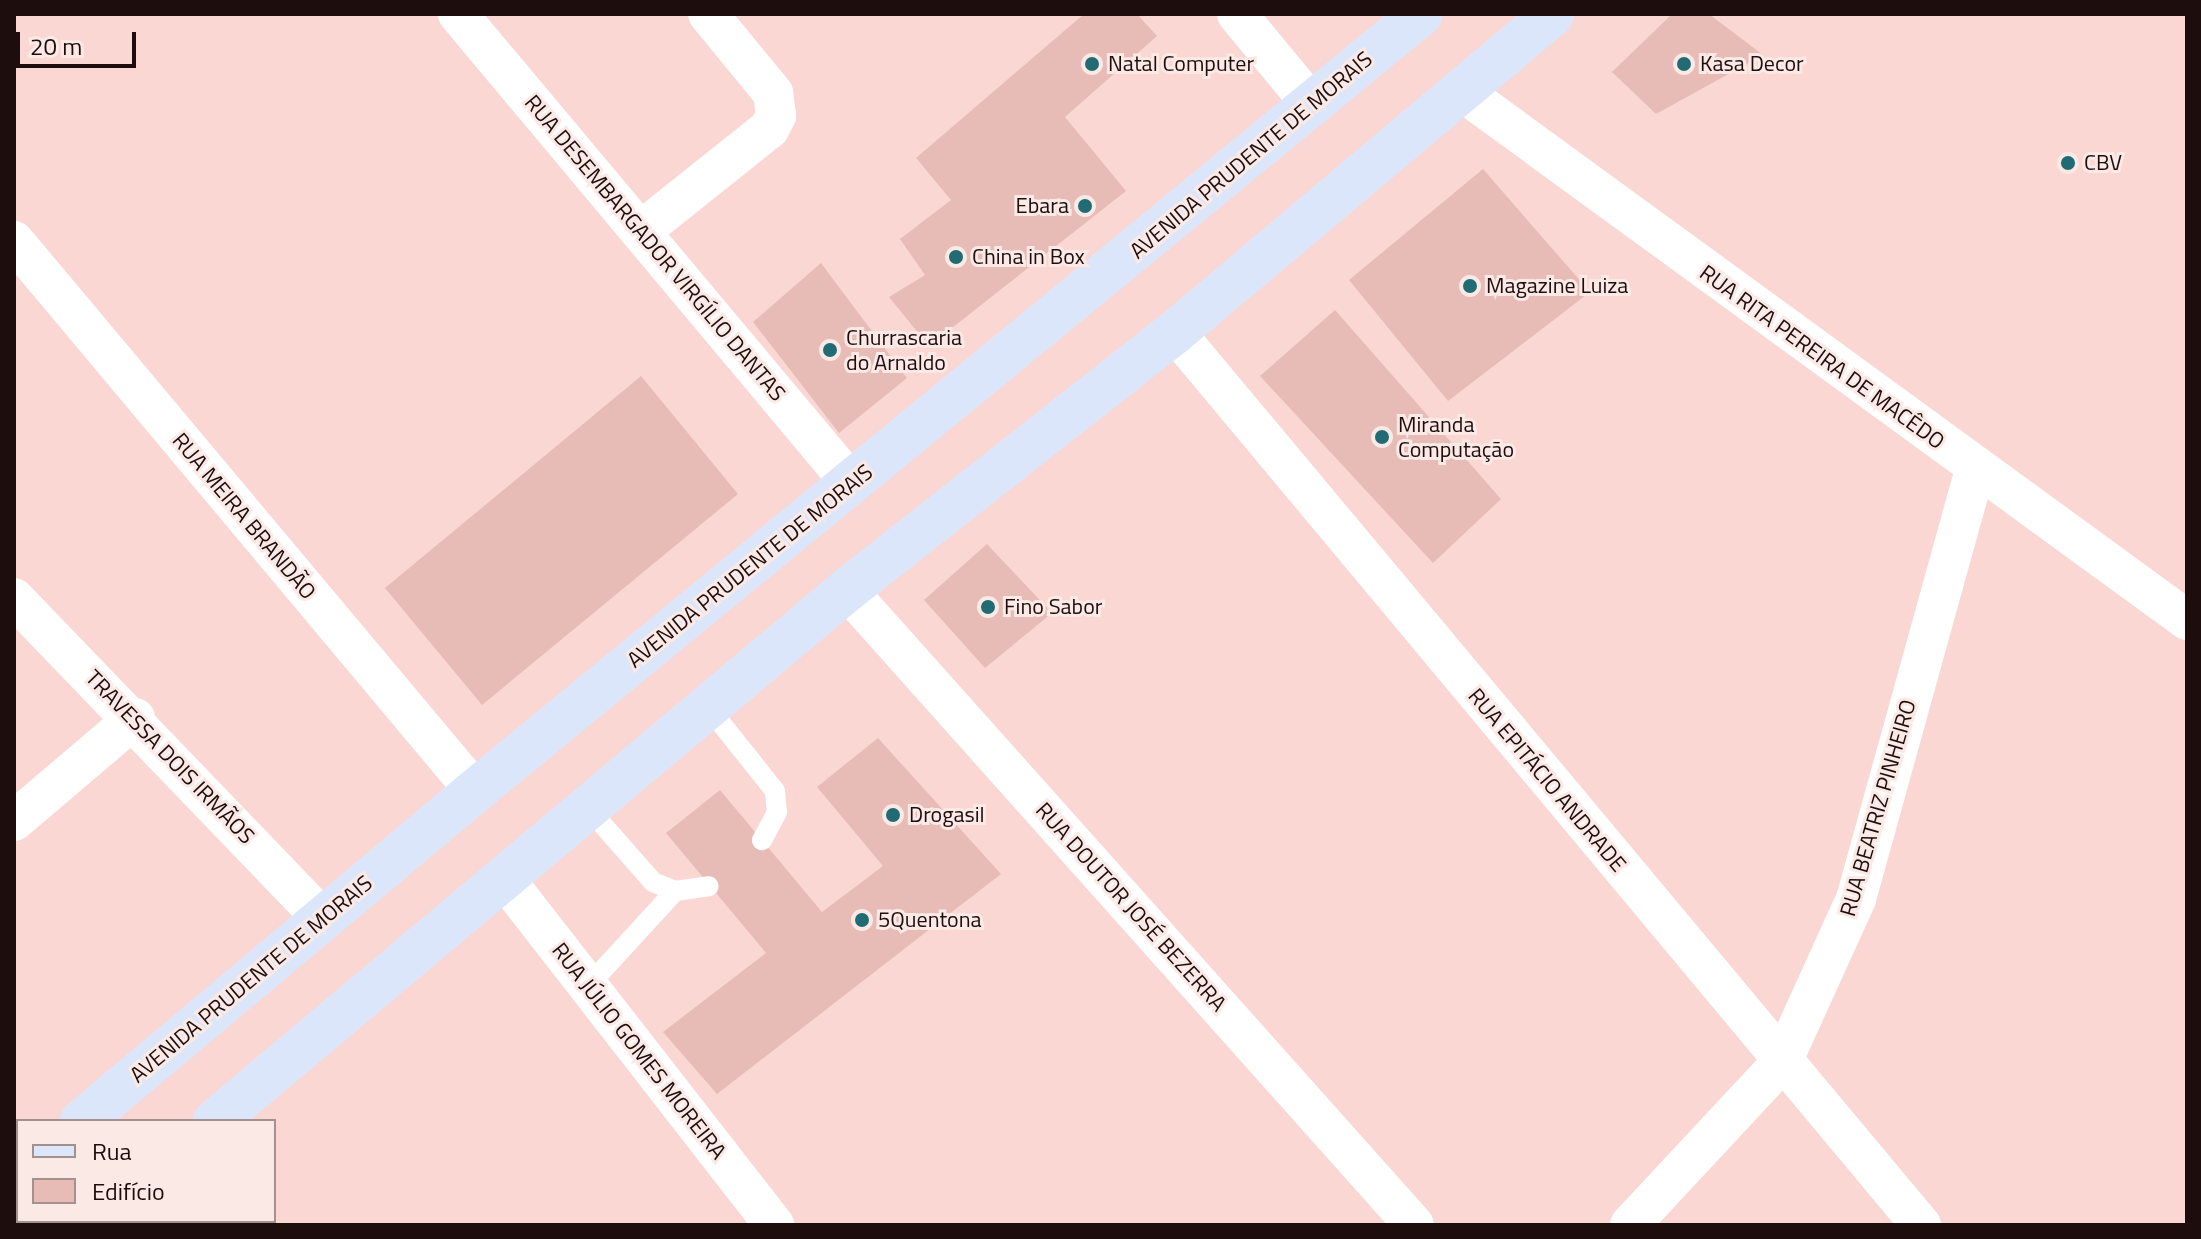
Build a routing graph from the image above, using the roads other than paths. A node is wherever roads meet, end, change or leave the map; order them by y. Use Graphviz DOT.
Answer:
graph roads {
  1 [pos="458,14"];
  2 [pos="708,14"];
  3 [pos="1237,14"];
  4 [pos="1421,14"];
  5 [pos="1552,14"];
  6 [pos="1460,90"];
  7 [pos="1312,105"];
  8 [pos="641,231"];
  9 [pos="14,241"];
  10 [pos="1175,332"];
  11 [pos="1975,470"];
  12 [pos="851,483"];
  13 [pos="847,590"];
  14 [pos="14,598"];
  15 [pos="2187,620"];
  16 [pos="708,707"];
  17 [pos="135,718"];
  18 [pos="475,791"];
  19 [pos="588,808"];
  20 [pos="14,821"];
  21 [pos="762,840"];
  22 [pos="504,878"];
  23 [pos="709,886"];
  24 [pos="675,891"];
  25 [pos="323,919"];
  26 [pos="588,986"];
  27 [pos="1782,1062"];
  28 [pos="84,1119"];
  29 [pos="217,1119"];
  30 [pos="774,1225"];
  31 [pos="1414,1225"];
  32 [pos="1630,1225"];
  33 [pos="1921,1225"];
  1 -- 8 [label="street, RUA DESEMBARGADOR VIRGÍLIO DANTAS"];
  2 -- 8 [label="street"];
  3 -- 7 [label="street"];
  4 -- 7 [label="main road, AVENIDA PRUDENTE DE MORAIS"];
  5 -- 6 [label="main road"];
  6 -- 10 [label="main road"];
  6 -- 11 [label="street, RUA RITA PEREIRA DE MACÊDO"];
  7 -- 12 [label="main road, AVENIDA PRUDENTE DE MORAIS"];
  8 -- 12 [label="street, RUA DESEMBARGADOR VIRGÍLIO DANTAS"];
  9 -- 18 [label="street, RUA MEIRA BRANDÃO"];
  10 -- 13 [label="main road"];
  10 -- 27 [label="street, RUA EPITÁCIO ANDRADE"];
  11 -- 15 [label="street, RUA RITA PEREIRA DE MACÊDO"];
  11 -- 27 [label="street, RUA BEATRIZ PINHEIRO"];
  12 -- 18 [label="main road, AVENIDA PRUDENTE DE MORAIS"];
  13 -- 16 [label="main road"];
  13 -- 31 [label="street, RUA DOUTOR JOSÉ BEZERRA"];
  14 -- 17 [label="street, TRAVESSA DOIS IRMÃOS"];
  16 -- 19 [label="main road"];
  16 -- 21 [label="lane"];
  17 -- 20 [label="street"];
  17 -- 25 [label="street, TRAVESSA DOIS IRMÃOS"];
  18 -- 25 [label="main road, AVENIDA PRUDENTE DE MORAIS"];
  19 -- 22 [label="main road"];
  19 -- 24 [label="lane"];
  22 -- 26 [label="street, RUA JÚLIO GOMES MOREIRA"];
  22 -- 29 [label="main road"];
  23 -- 24 [label="lane"];
  24 -- 26 [label="lane"];
  25 -- 28 [label="main road, AVENIDA PRUDENTE DE MORAIS"];
  26 -- 30 [label="street, RUA JÚLIO GOMES MOREIRA"];
  27 -- 32 [label="street, RUA BEATRIZ PINHEIRO"];
  27 -- 33 [label="street, RUA EPITÁCIO ANDRADE"];
}
